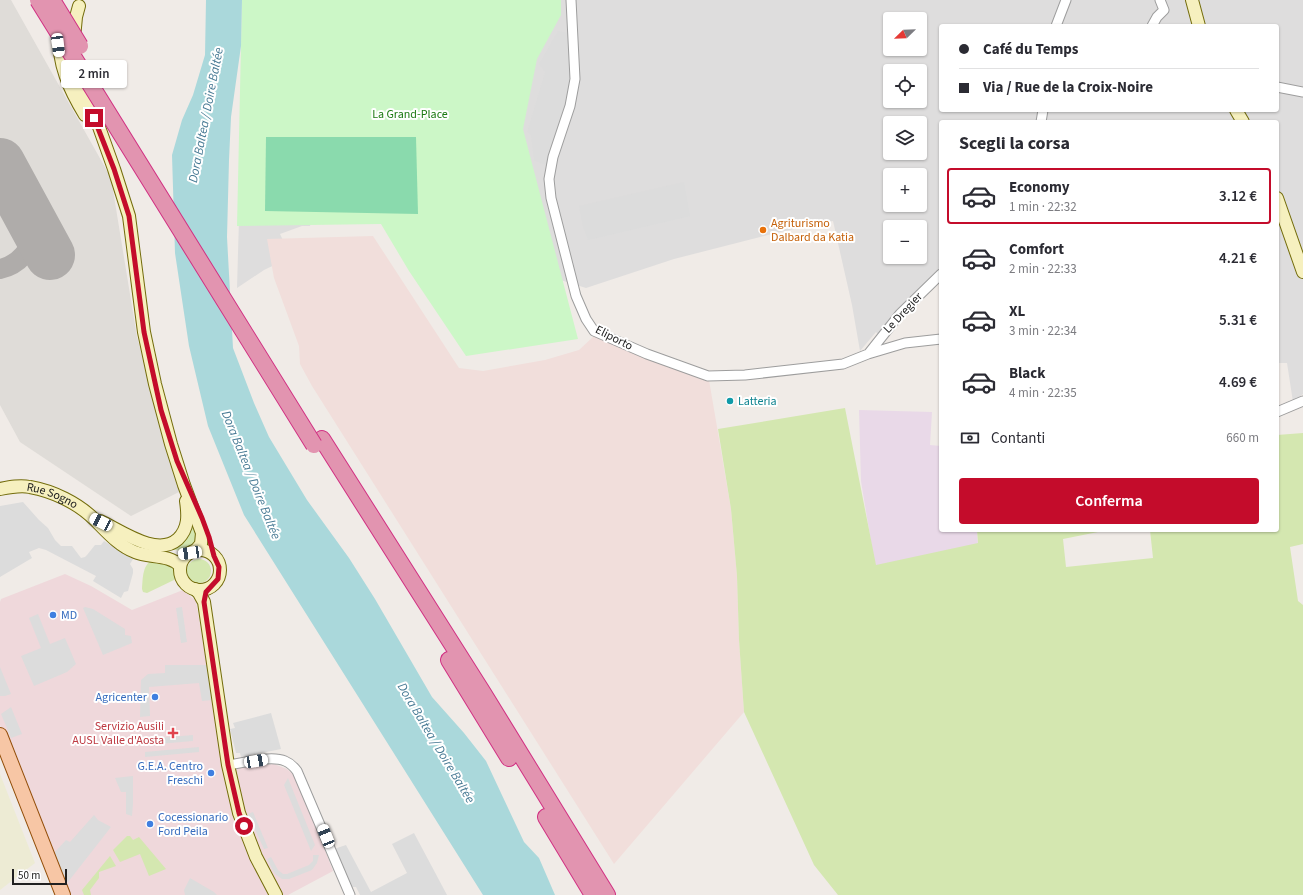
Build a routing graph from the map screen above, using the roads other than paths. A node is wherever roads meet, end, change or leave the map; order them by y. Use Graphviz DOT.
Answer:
graph roads {
  1 [pos="38,0"];
  2 [pos="571,0"];
  3 [pos="1066,0"];
  4 [pos="1160,0"];
  5 [pos="1192,0"];
  6 [pos="57,1"];
  7 [pos="82,3"];
  8 [pos="1057,24"];
  9 [pos="1153,24"];
  10 [pos="1198,24"];
  11 [pos="1279,88"];
  12 [pos="1303,92"];
  13 [pos="108,152"];
  14 [pos="1279,204"];
  15 [pos="1303,272"];
  16 [pos="939,276"];
  17 [pos="939,339"];
  18 [pos="868,354"];
  19 [pos="1303,401"];
  20 [pos="1279,411"];
  21 [pos="318,442"];
  22 [pos="177,461"];
  23 [pos="184,485"];
  24 [pos="0,489"];
  25 [pos="97,520"];
  26 [pos="192,552"];
  27 [pos="214,556"];
  28 [pos="180,566"];
  29 [pos="209,587"];
  30 [pos="195,589"];
  31 [pos="204,602"];
  32 [pos="0,735"];
  33 [pos="0,757"];
  34 [pos="228,765"];
  35 [pos="53,895"];
  36 [pos="63,895"];
  37 [pos="276,895"];
  38 [pos="350,895"];
  39 [pos="593,895"];
  40 [pos="607,895"];
  1 -- 21 [label="highway, bridge"];
  2 -- 18 [label="street, Eliporto"];
  3 -- 8 [label="street"];
  4 -- 9 [label="street"];
  5 -- 10 [label="street"];
  6 -- 7 [label="street"];
  6 -- 13 [label="street"];
  6 -- 21 [label="highway, bridge"];
  7 -- 13 [label="street"];
  11 -- 12 [label="street"];
  13 -- 22 [label="street"];
  14 -- 15 [label="street"];
  16 -- 18 [label="street, Le Dregier"];
  17 -- 18 [label="street, Eliporto"];
  19 -- 20 [label="street"];
  21 -- 39 [label="highway"];
  21 -- 40 [label="highway"];
  22 -- 23 [label="street"];
  22 -- 27 [label="street"];
  23 -- 25 [label="street"];
  23 -- 26 [label="street"];
  24 -- 25 [label="street, Rue Sogno"];
  25 -- 26 [label="street, Rue Sogno"];
  25 -- 28 [label="street, Rue Sogno"];
  26 -- 27 [label="street"];
  26 -- 28 [label="street"];
  27 -- 29 [label="street"];
  28 -- 30 [label="street"];
  29 -- 30 [label="street"];
  29 -- 31 [label="street"];
  30 -- 31 [label="street"];
  31 -- 34 [label="street"];
  32 -- 36 [label="main road"];
  33 -- 35 [label="main road"];
  34 -- 37 [label="street"];
  34 -- 38 [label="street"];
}
